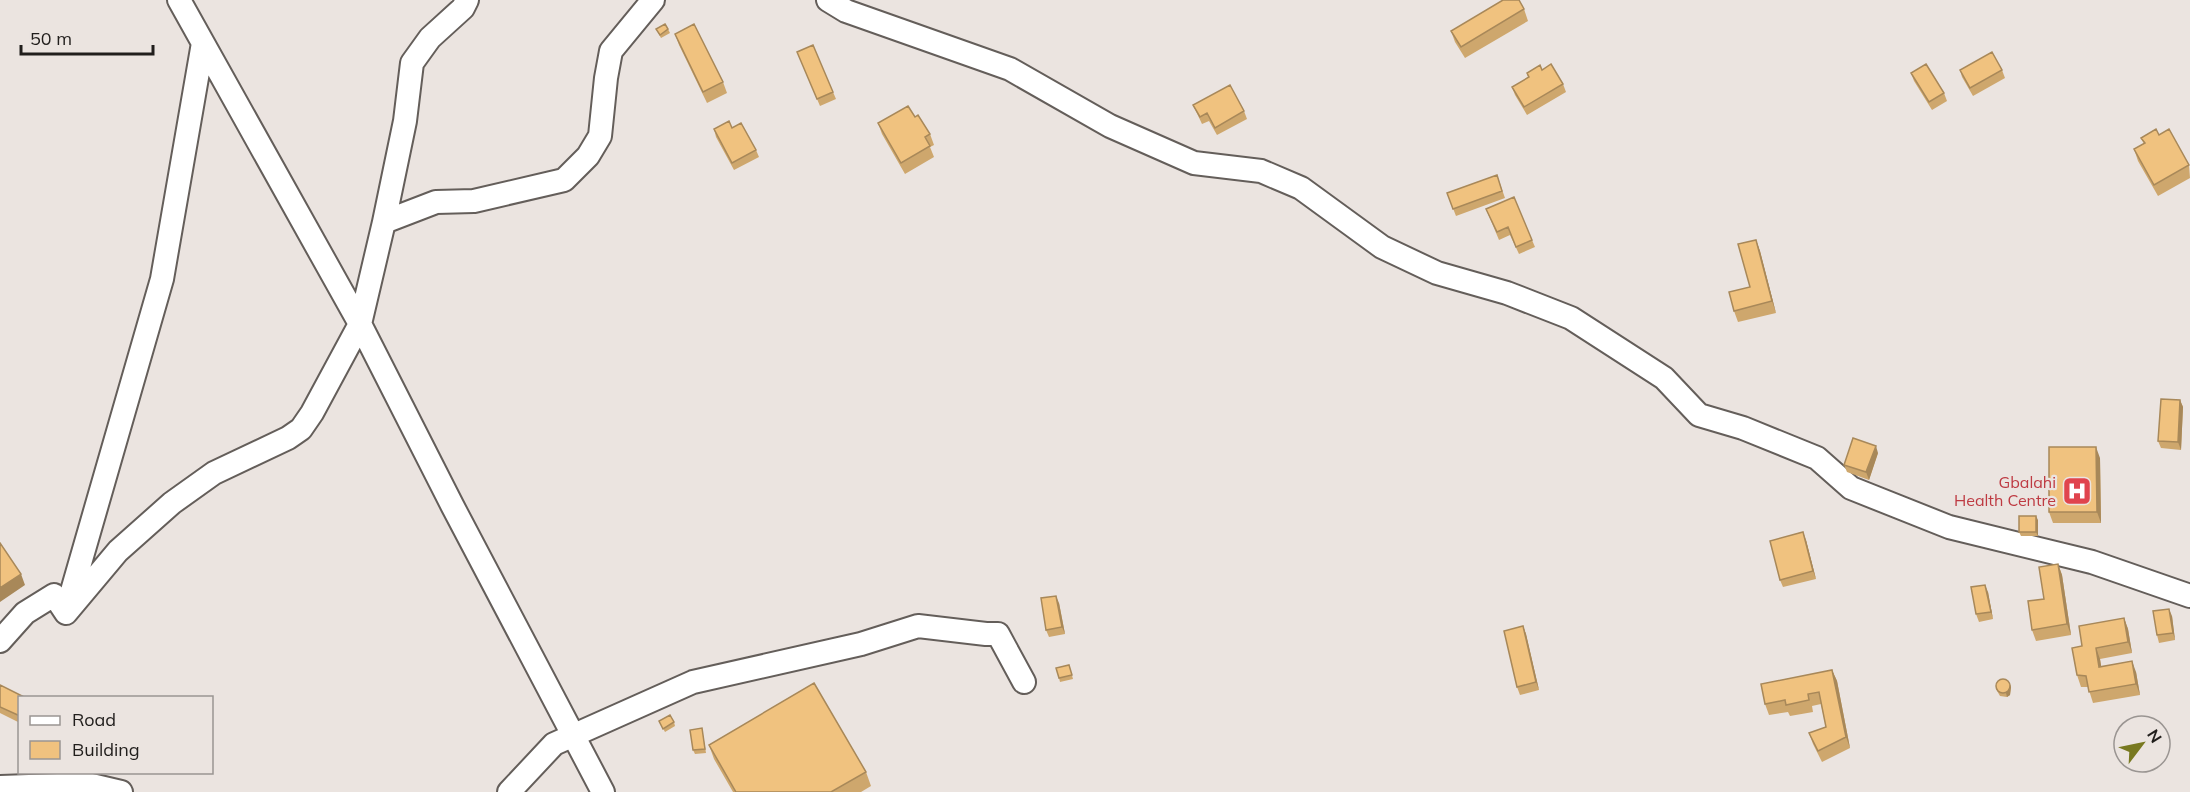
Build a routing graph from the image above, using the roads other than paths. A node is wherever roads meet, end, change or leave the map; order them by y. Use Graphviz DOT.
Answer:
graph roads {
  1 [pos="179,0"];
  2 [pos="467,0"];
  3 [pos="653,0"];
  4 [pos="828,0"];
  5 [pos="203,43"];
  6 [pos="384,222"];
  7 [pos="360,324"];
  8 [pos="2190,597"];
  9 [pos="66,613"];
  10 [pos="0,641"];
  11 [pos="1024,682"];
  12 [pos="574,736"];
  13 [pos="0,787"];
  14 [pos="121,792"];
  15 [pos="509,792"];
  16 [pos="603,792"];
  1 -- 5 [label="street"];
  2 -- 6 [label="street"];
  3 -- 6 [label="street"];
  4 -- 8 [label="street"];
  5 -- 7 [label="street"];
  5 -- 9 [label="street"];
  6 -- 7 [label="street"];
  7 -- 9 [label="street"];
  7 -- 12 [label="street"];
  9 -- 10 [label="street"];
  11 -- 12 [label="street"];
  12 -- 15 [label="street"];
  12 -- 16 [label="street"];
  13 -- 14 [label="street"];
}
